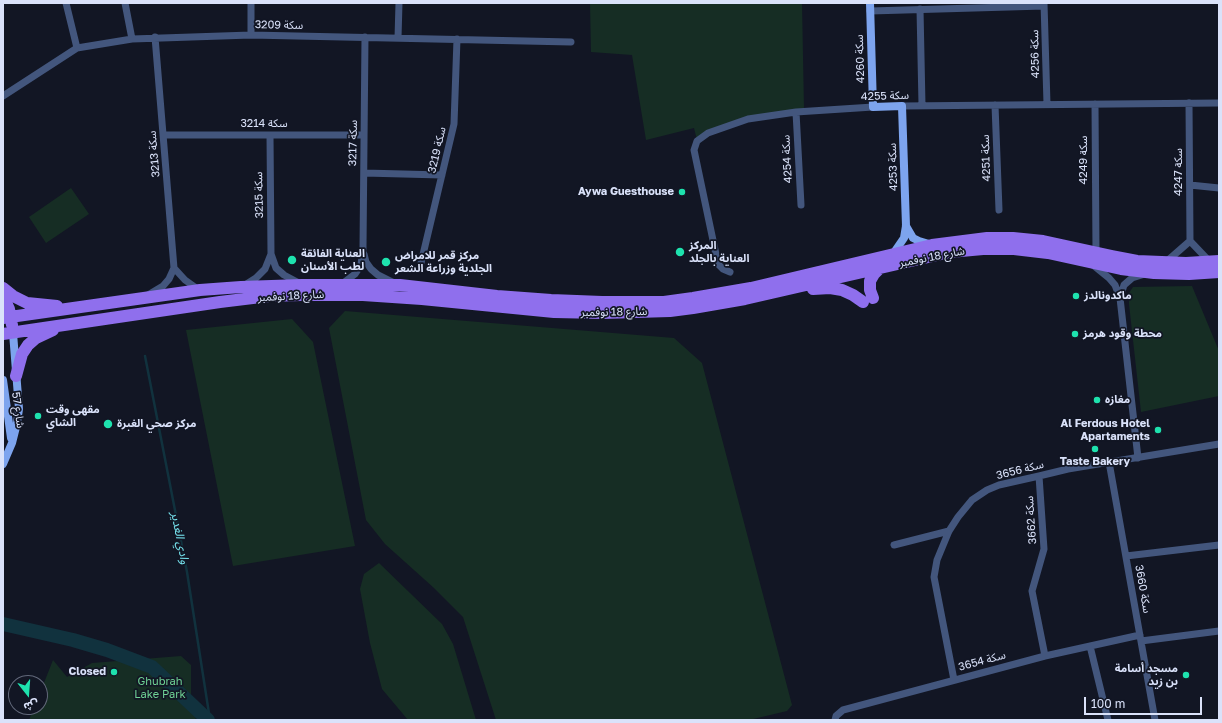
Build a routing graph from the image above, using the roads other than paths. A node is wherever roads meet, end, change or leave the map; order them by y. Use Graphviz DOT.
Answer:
graph roads {
  1 [pos="66,3"];
  2 [pos="125,3"];
  3 [pos="251,3"];
  4 [pos="399,3"];
  5 [pos="1044,4"];
  6 [pos="870,7"];
  7 [pos="920,10"];
  8 [pos="251,35"];
  9 [pos="155,37"];
  10 [pos="365,37"];
  11 [pos="398,38"];
  12 [pos="132,39"];
  13 [pos="457,39"];
  14 [pos="571,42"];
  15 [pos="77,48"];
  16 [pos="3,96"];
  17 [pos="1189,103"];
  18 [pos="1219,103"];
  19 [pos="1047,104"];
  20 [pos="1095,104"];
  21 [pos="922,105"];
  22 [pos="996,105"];
  23 [pos="873,106"];
  24 [pos="902,106"];
  25 [pos="796,112"];
  26 [pos="163,135"];
  27 [pos="270,135"];
  28 [pos="364,135"];
  29 [pos="364,173"];
  30 [pos="442,175"];
  31 [pos="1190,185"];
  32 [pos="1219,188"];
  33 [pos="801,205"];
  34 [pos="999,210"];
  35 [pos="906,226"];
  36 [pos="1190,241"];
  37 [pos="932,245"];
  38 [pos="363,248"];
  39 [pos="271,254"];
  40 [pos="893,254"];
  41 [pos="1093,258"];
  42 [pos="1166,262"];
  43 [pos="1214,262"];
  44 [pos="421,263"];
  45 [pos="174,268"];
  46 [pos="880,268"];
  47 [pos="730,272"];
  48 [pos="1219,272"];
  49 [pos="1154,273"];
  50 [pos="302,284"];
  51 [pos="342,285"];
  52 [pos="400,286"];
  53 [pos="241,287"];
  54 [pos="3,288"];
  55 [pos="200,290"];
  56 [pos="772,293"];
  57 [pos="3,296"];
  58 [pos="144,298"];
  59 [pos="1120,298"];
  60 [pos="82,308"];
  61 [pos="7,318"];
  62 [pos="62,325"];
  63 [pos="8,333"];
  64 [pos="16,376"];
  65 [pos="3,380"];
  66 [pos="12,443"];
  67 [pos="1219,444"];
  68 [pos="1138,458"];
  69 [pos="1109,462"];
  70 [pos="3,464"];
  71 [pos="1039,476"];
  72 [pos="949,531"];
  73 [pos="894,545"];
  74 [pos="1219,545"];
  75 [pos="1126,556"];
  76 [pos="1219,631"];
  77 [pos="1141,638"];
  78 [pos="1090,646"];
  79 [pos="1045,656"];
  80 [pos="954,680"];
  81 [pos="835,720"];
  82 [pos="1108,720"];
  83 [pos="1155,720"];
  1 -- 15 [label="street"];
  2 -- 12 [label="street"];
  3 -- 8 [label="street"];
  4 -- 11 [label="street"];
  5 -- 7 [label="street, سكة 4260"];
  5 -- 19 [label="street, سكة 4256"];
  6 -- 7 [label="street, سكة 4260"];
  6 -- 23 [label="street, سكة 4260"];
  7 -- 21 [label="street"];
  8 -- 9 [label="street, سكة 3209"];
  8 -- 10 [label="street, سكة 3209"];
  9 -- 12 [label="street, سكة 3209"];
  9 -- 26 [label="street, سكة 3213"];
  10 -- 11 [label="street, سكة 3209"];
  10 -- 28 [label="street, سكة 3217"];
  11 -- 13 [label="street, سكة 3209"];
  12 -- 15 [label="street, سكة 3209"];
  13 -- 14 [label="street, سكة 3209"];
  13 -- 30 [label="street, سكة 3219"];
  15 -- 16 [label="street, سكة 3209"];
  17 -- 18 [label="street, سكة 4255"];
  17 -- 20 [label="street, سكة 4255"];
  17 -- 31 [label="street, سكة 4247"];
  19 -- 20 [label="street, سكة 4255"];
  19 -- 22 [label="street, سكة 4255"];
  20 -- 41 [label="street, سكة 4249"];
  21 -- 22 [label="street, سكة 4255"];
  21 -- 24 [label="street, سكة 4255"];
  22 -- 34 [label="street, سكة 4251"];
  23 -- 24 [label="street, سكة 4255"];
  23 -- 25 [label="street, سكة 4255"];
  24 -- 35 [label="street, سكة 4253"];
  25 -- 33 [label="street, سكة 4254"];
  25 -- 47 [label="street, سكة 4255"];
  26 -- 27 [label="street, سكة 3214"];
  26 -- 45 [label="street, سكة 3213"];
  27 -- 28 [label="street, سكة 3214"];
  27 -- 39 [label="street, سكة 3215"];
  28 -- 29 [label="street, سكة 3217"];
  29 -- 30 [label="street"];
  29 -- 38 [label="street, سكة 3217"];
  30 -- 44 [label="street, سكة 3219"];
  31 -- 32 [label="street"];
  31 -- 36 [label="street, سكة 4247"];
  35 -- 37 [label="street"];
  35 -- 40 [label="street, سكة 4253"];
  36 -- 42 [label="street"];
  36 -- 43 [label="street"];
  37 -- 40 [label="main road, شارع 18 نوفمبر"];
  37 -- 41 [label="main road, شارع 18 نوفمبر"];
  38 -- 51 [label="street, سكة 3217"];
  38 -- 52 [label="street, سكة 3217"];
  39 -- 50 [label="street, سكة 3215"];
  39 -- 53 [label="street, سكة 3215"];
  40 -- 52 [label="main road, شارع 18 نوفمبر"];
  41 -- 42 [label="main road, شارع 18 نوفمبر"];
  41 -- 46 [label="main road, شارع 18 نوفمبر"];
  41 -- 49 [label="main road, شارع 18 نوفمبر"];
  41 -- 59 [label="street"];
  42 -- 43 [label="main road, شارع 18 نوفمبر"];
  45 -- 55 [label="street"];
  45 -- 58 [label="street"];
  46 -- 56 [label="main road, شارع 18 نوفمبر"];
  46 -- 56 [label="main road"];
  48 -- 49 [label="main road, شارع 18 نوفمبر"];
  49 -- 59 [label="street"];
  50 -- 51 [label="main road, شارع 18 نوفمبر"];
  50 -- 53 [label="main road, شارع 18 نوفمبر"];
  51 -- 52 [label="main road, شارع 18 نوفمبر"];
  53 -- 55 [label="main road, شارع 18 نوفمبر"];
  54 -- 60 [label="main road"];
  55 -- 58 [label="main road, شارع 18 نوفمبر"];
  56 -- 62 [label="main road, شارع 18 نوفمبر"];
  57 -- 61 [label="main road"];
  58 -- 60 [label="main road, شارع 18 نوفمبر"];
  59 -- 68 [label="street"];
  60 -- 61 [label="main road, شارع 18 نوفمبر"];
  61 -- 63 [label="main road"];
  62 -- 63 [label="main road, شارع 18 نوفمبر"];
  62 -- 64 [label="main road"];
  63 -- 64 [label="street, شارع 57"];
  64 -- 66 [label="street, شارع 57"];
  65 -- 66 [label="street, شارع 57"];
  66 -- 70 [label="street, شارع 57"];
  67 -- 68 [label="street, سكة 3656"];
  68 -- 69 [label="street, سكة 3656"];
  69 -- 71 [label="street, سكة 3656"];
  69 -- 75 [label="street, سكة 3660"];
  71 -- 72 [label="street, سكة 3656"];
  71 -- 79 [label="street, سكة 3662"];
  72 -- 73 [label="street"];
  72 -- 80 [label="street, سكة 3656"];
  74 -- 75 [label="street"];
  75 -- 77 [label="street, سكة 3660"];
  76 -- 77 [label="street, سكة 3654"];
  77 -- 78 [label="street, سكة 3654"];
  77 -- 83 [label="street, سكة 3660"];
  78 -- 79 [label="street, سكة 3654"];
  78 -- 82 [label="street"];
  79 -- 80 [label="street, سكة 3654"];
  80 -- 81 [label="street, سكة 3654"];
}
